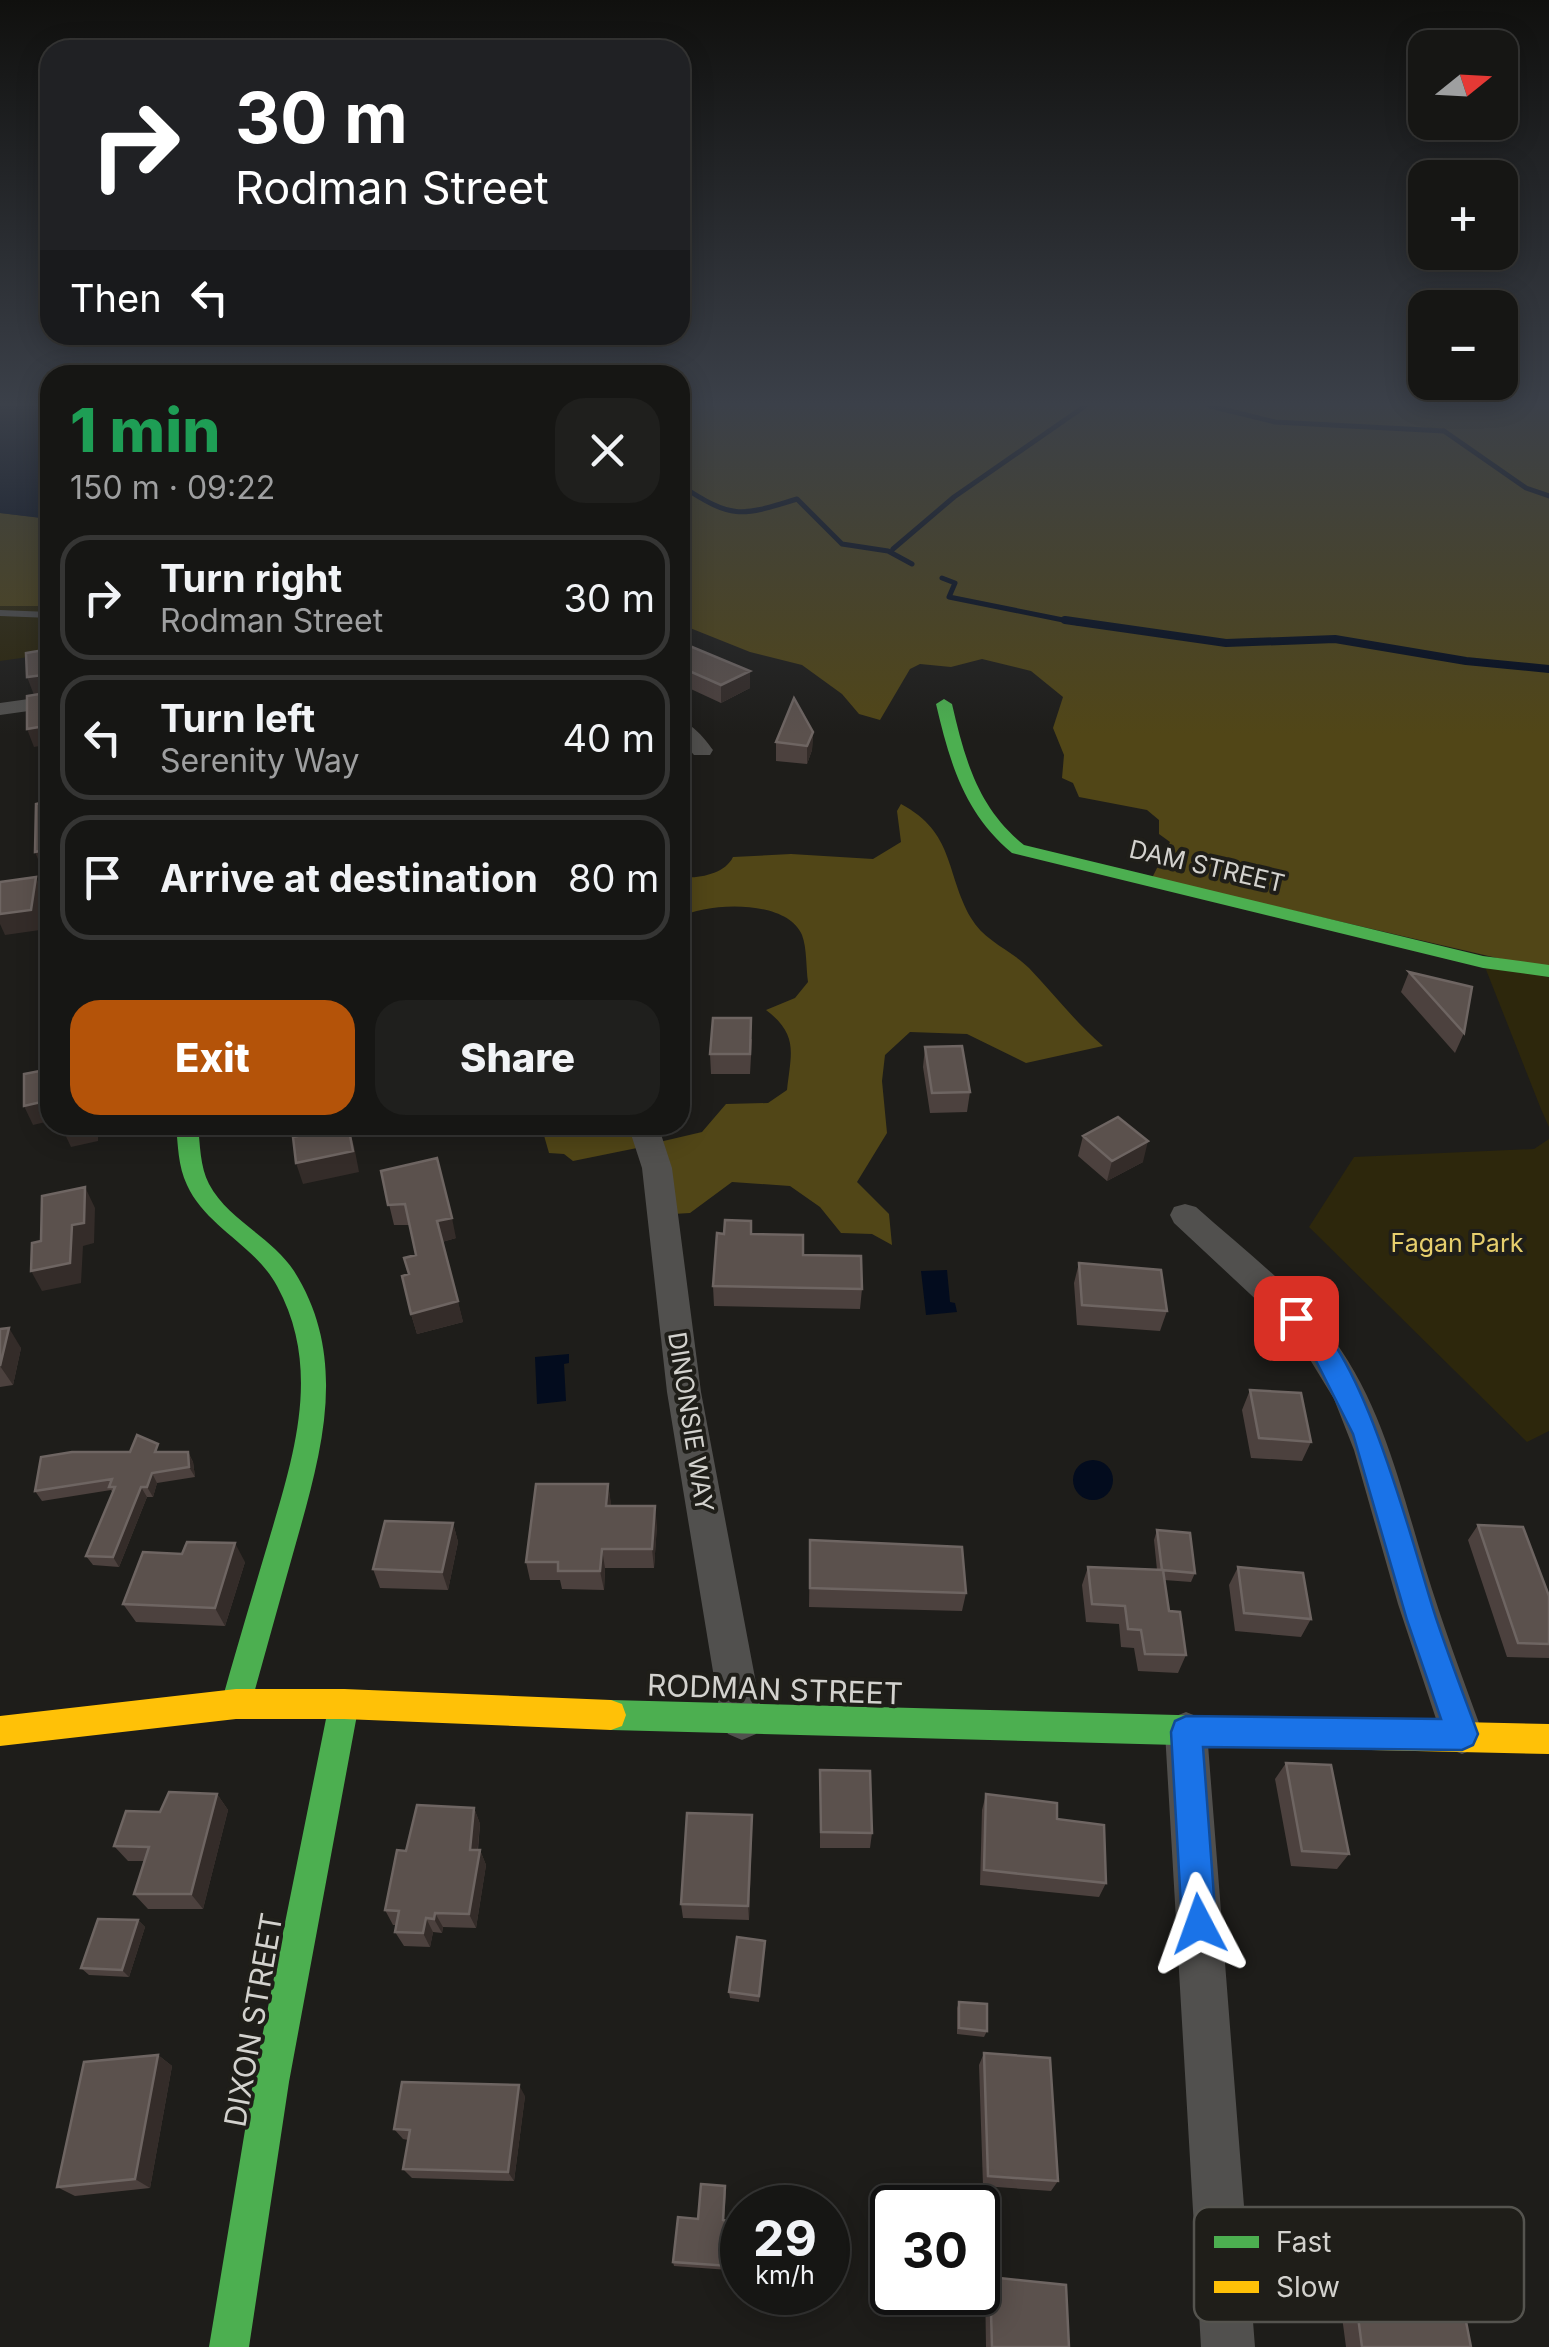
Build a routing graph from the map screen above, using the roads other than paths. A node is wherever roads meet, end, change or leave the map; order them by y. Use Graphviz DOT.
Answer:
graph roads {
  1 [pos="0,613"];
  2 [pos="40,614"];
  3 [pos="40,703"];
  4 [pos="944,704"];
  5 [pos="0,709"];
  6 [pos="690,737"];
  7 [pos="702,750"];
  8 [pos="1549,971"];
  9 [pos="189,1135"];
  10 [pos="646,1135"];
  11 [pos="1185,1215"];
  12 [pos="236,1704"];
  13 [pos="344,1704"];
  14 [pos="742,1720"];
  15 [pos="0,1730"];
  16 [pos="1186,1732"];
  17 [pos="1462,1734"];
  18 [pos="1549,1739"];
  19 [pos="1218,2207"];
  20 [pos="1226,2322"];
  21 [pos="229,2347"];
  22 [pos="1228,2347"];
  1 -- 2 [label="lane"];
  3 -- 5 [label="street"];
  4 -- 8 [label="street, DAM STREET"];
  6 -- 7 [label="street"];
  9 -- 12 [label="street"];
  10 -- 14 [label="street, DINONSIE WAY"];
  11 -- 17 [label="street"];
  12 -- 13 [label="street, RODMAN STREET"];
  12 -- 15 [label="street, RODMAN STREET"];
  13 -- 14 [label="street, RODMAN STREET"];
  13 -- 21 [label="street, DIXON STREET"];
  14 -- 16 [label="street, RODMAN STREET"];
  16 -- 17 [label="street, RODMAN STREET"];
  16 -- 19 [label="street"];
  17 -- 18 [label="street, RODMAN STREET"];
  20 -- 22 [label="street"];
}
